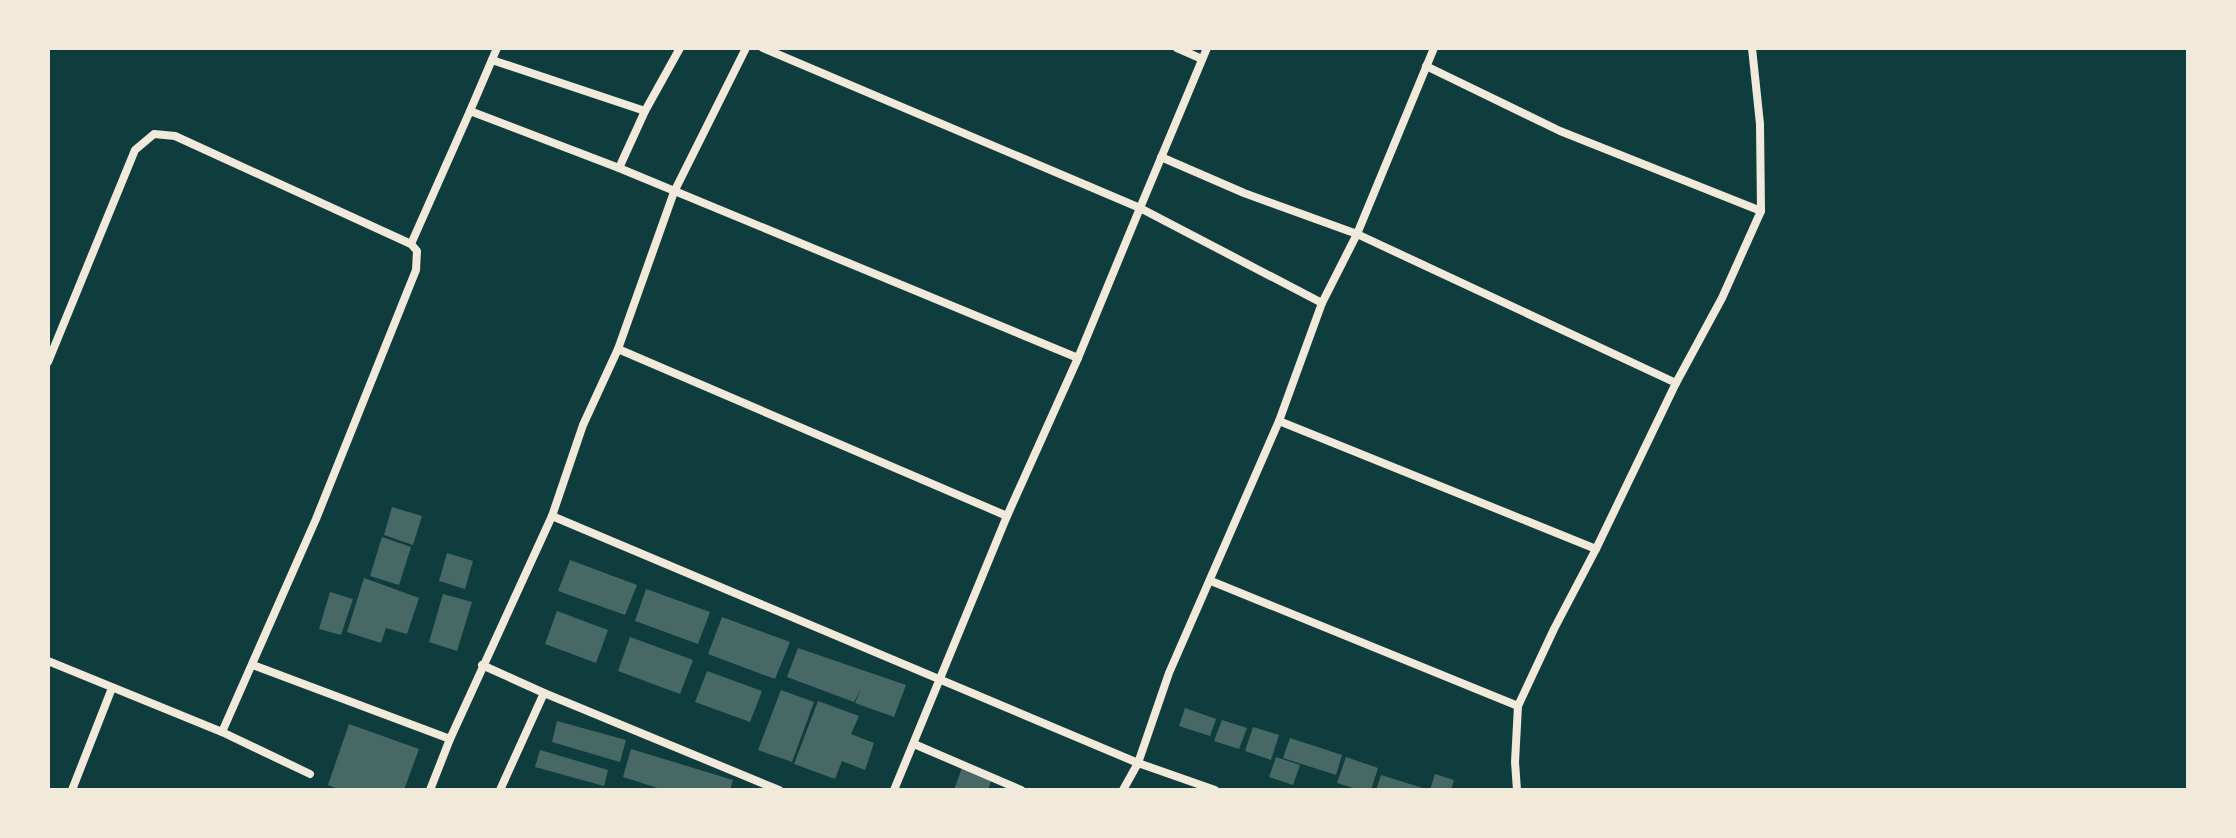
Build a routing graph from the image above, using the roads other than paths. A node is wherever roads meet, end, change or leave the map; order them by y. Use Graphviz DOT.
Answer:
graph roads {
  1 [pos="497,48"];
  2 [pos="680,48"];
  3 [pos="746,48"];
  4 [pos="763,48"];
  5 [pos="1177,48"];
  6 [pos="1207,48"];
  7 [pos="1434,48"];
  8 [pos="1752,48"];
  9 [pos="1202,59"];
  10 [pos="492,60"];
  11 [pos="1426,66"];
  12 [pos="470,111"];
  13 [pos="645,111"];
  14 [pos="1161,157"];
  15 [pos="619,168"];
  16 [pos="674,192"];
  17 [pos="1140,208"];
  18 [pos="1761,211"];
  19 [pos="1357,234"];
  20 [pos="411,244"];
  21 [pos="1322,303"];
  22 [pos="618,349"];
  23 [pos="1078,358"];
  24 [pos="48,362"];
  25 [pos="1676,383"];
  26 [pos="1279,421"];
  27 [pos="552,516"];
  28 [pos="1007,516"];
  29 [pos="1596,549"];
  30 [pos="1211,581"];
  31 [pos="48,661"];
  32 [pos="253,665"];
  33 [pos="482,665"];
  34 [pos="941,679"];
  35 [pos="112,688"];
  36 [pos="544,693"];
  37 [pos="1518,706"];
  38 [pos="222,732"];
  39 [pos="450,739"];
  40 [pos="914,744"];
  41 [pos="1138,763"];
  42 [pos="310,774"];
  43 [pos="72,790"];
  44 [pos="430,790"];
  45 [pos="500,790"];
  46 [pos="779,790"];
  47 [pos="894,790"];
  48 [pos="1021,790"];
  49 [pos="1123,790"];
  50 [pos="1215,790"];
  51 [pos="1517,790"];
  1 -- 10 [label="street"];
  2 -- 13 [label="street"];
  3 -- 16 [label="street"];
  4 -- 17 [label="street"];
  5 -- 9 [label="street"];
  6 -- 9 [label="street"];
  7 -- 11 [label="street"];
  8 -- 18 [label="street"];
  9 -- 14 [label="street"];
  10 -- 12 [label="street"];
  10 -- 13 [label="street"];
  11 -- 18 [label="street"];
  11 -- 19 [label="street"];
  12 -- 15 [label="street"];
  12 -- 20 [label="street"];
  13 -- 15 [label="street"];
  14 -- 17 [label="street"];
  14 -- 19 [label="street"];
  15 -- 16 [label="street"];
  16 -- 22 [label="street"];
  16 -- 23 [label="street"];
  17 -- 21 [label="street"];
  17 -- 23 [label="street"];
  18 -- 25 [label="street"];
  19 -- 21 [label="street"];
  19 -- 25 [label="street"];
  20 -- 24 [label="street"];
  20 -- 32 [label="street"];
  21 -- 26 [label="street"];
  22 -- 27 [label="street"];
  22 -- 28 [label="street"];
  23 -- 28 [label="street"];
  25 -- 29 [label="street"];
  26 -- 29 [label="street"];
  26 -- 30 [label="street"];
  27 -- 33 [label="street"];
  27 -- 34 [label="street"];
  28 -- 34 [label="street"];
  29 -- 37 [label="street"];
  30 -- 37 [label="street"];
  30 -- 41 [label="street"];
  31 -- 35 [label="street"];
  32 -- 38 [label="street"];
  32 -- 39 [label="street"];
  33 -- 36 [label="street"];
  33 -- 39 [label="street"];
  34 -- 40 [label="street"];
  34 -- 41 [label="street"];
  35 -- 38 [label="street"];
  35 -- 43 [label="street"];
  36 -- 45 [label="street"];
  36 -- 46 [label="street"];
  37 -- 51 [label="street"];
  38 -- 42 [label="street"];
  39 -- 44 [label="street"];
  40 -- 47 [label="street"];
  40 -- 48 [label="street"];
  41 -- 49 [label="street"];
  41 -- 50 [label="street"];
}
